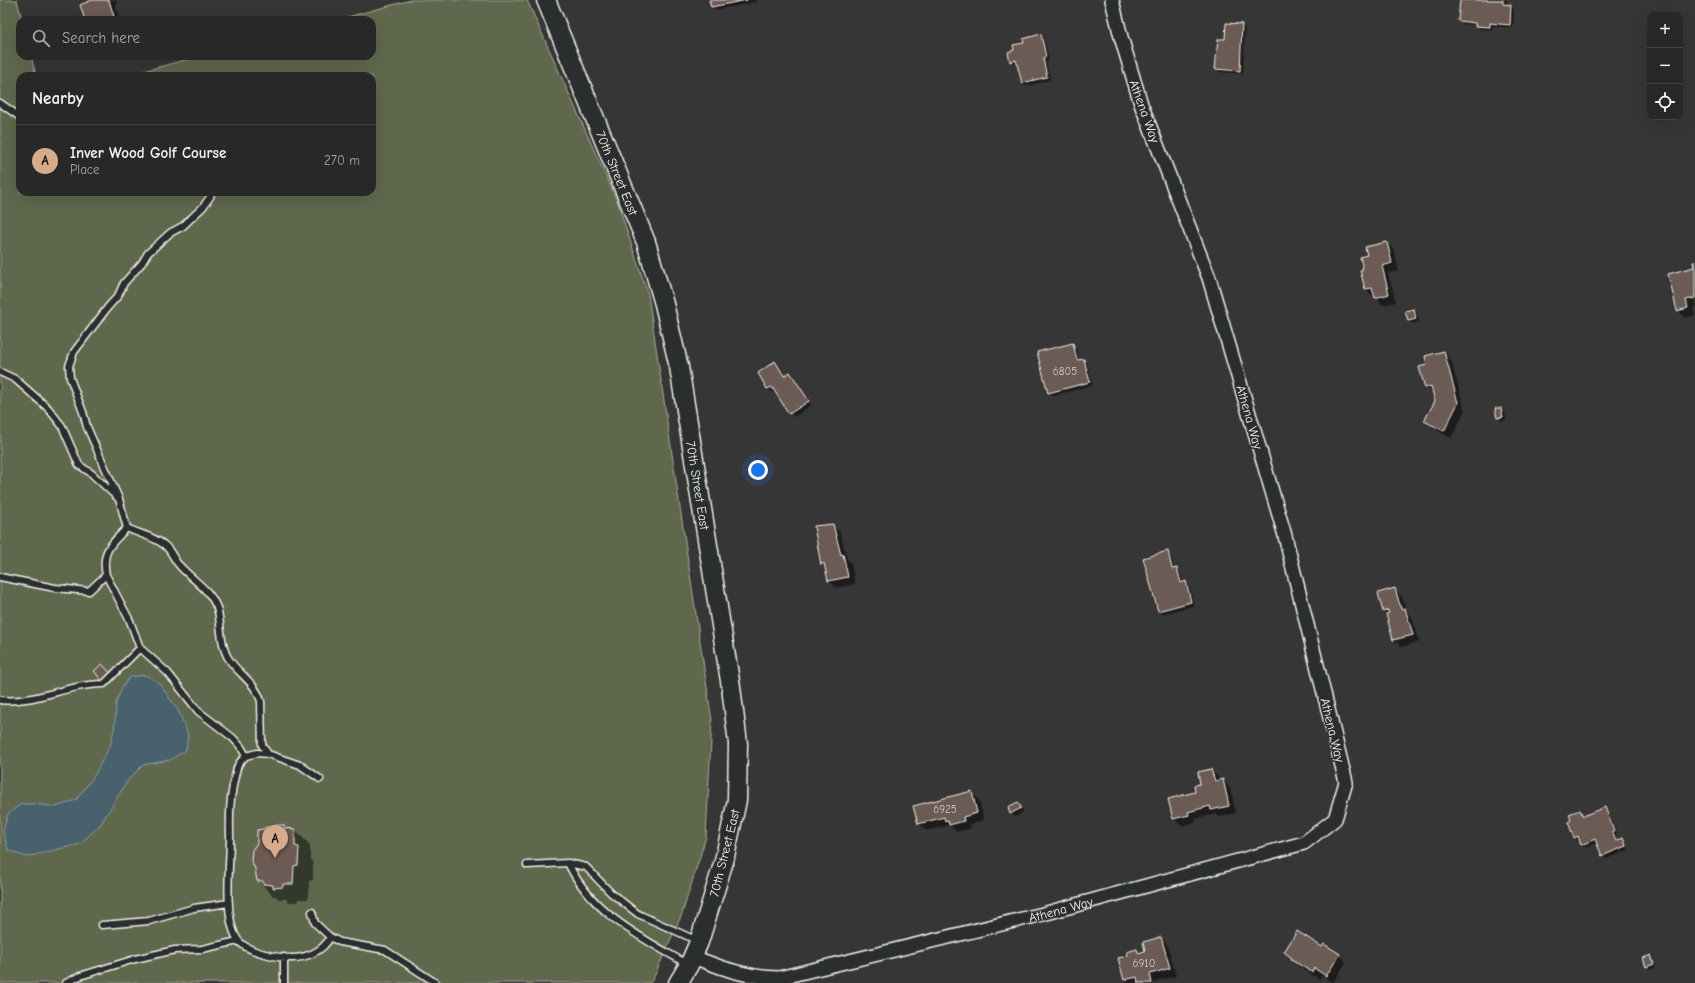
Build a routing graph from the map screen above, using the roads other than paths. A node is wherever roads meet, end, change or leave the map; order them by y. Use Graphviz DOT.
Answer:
graph roads {
  1 [pos="546,0"];
  2 [pos="1112,0"];
  3 [pos="0,103"];
  4 [pos="16,114"];
  5 [pos="210,196"];
  6 [pos="0,372"];
  7 [pos="119,499"];
  8 [pos="127,528"];
  9 [pos="106,575"];
  10 [pos="0,577"];
  11 [pos="140,648"];
  12 [pos="0,700"];
  13 [pos="268,754"];
  14 [pos="246,756"];
  15 [pos="320,779"];
  16 [pos="568,863"];
  17 [pos="527,865"];
  18 [pos="229,902"];
  19 [pos="312,912"];
  20 [pos="102,924"];
  21 [pos="330,937"];
  22 [pos="238,941"];
  23 [pos="694,954"];
  24 [pos="284,957"];
  25 [pos="779,981"];
  26 [pos="66,983"];
  27 [pos="284,983"];
  28 [pos="436,983"];
  29 [pos="678,983"];
  1 -- 23 [label="main road, 70th Street East"];
  2 -- 25 [label="street, Athena Way"];
  3 -- 4 [label="lane"];
  5 -- 7 [label="lane"];
  6 -- 7 [label="lane"];
  7 -- 8 [label="lane"];
  8 -- 9 [label="lane"];
  8 -- 13 [label="lane"];
  9 -- 10 [label="lane"];
  9 -- 11 [label="lane"];
  11 -- 12 [label="lane"];
  11 -- 14 [label="lane"];
  13 -- 14 [label="lane"];
  13 -- 15 [label="lane"];
  14 -- 18 [label="lane"];
  16 -- 17 [label="lane"];
  16 -- 23 [label="lane"];
  16 -- 23 [label="lane"];
  18 -- 20 [label="lane"];
  18 -- 22 [label="lane"];
  19 -- 21 [label="lane"];
  21 -- 24 [label="lane"];
  21 -- 28 [label="lane"];
  22 -- 24 [label="lane"];
  22 -- 26 [label="lane"];
  23 -- 25 [label="street, Athena Way"];
  23 -- 29 [label="main road, 70th Street East"];
  24 -- 27 [label="lane"];
}
